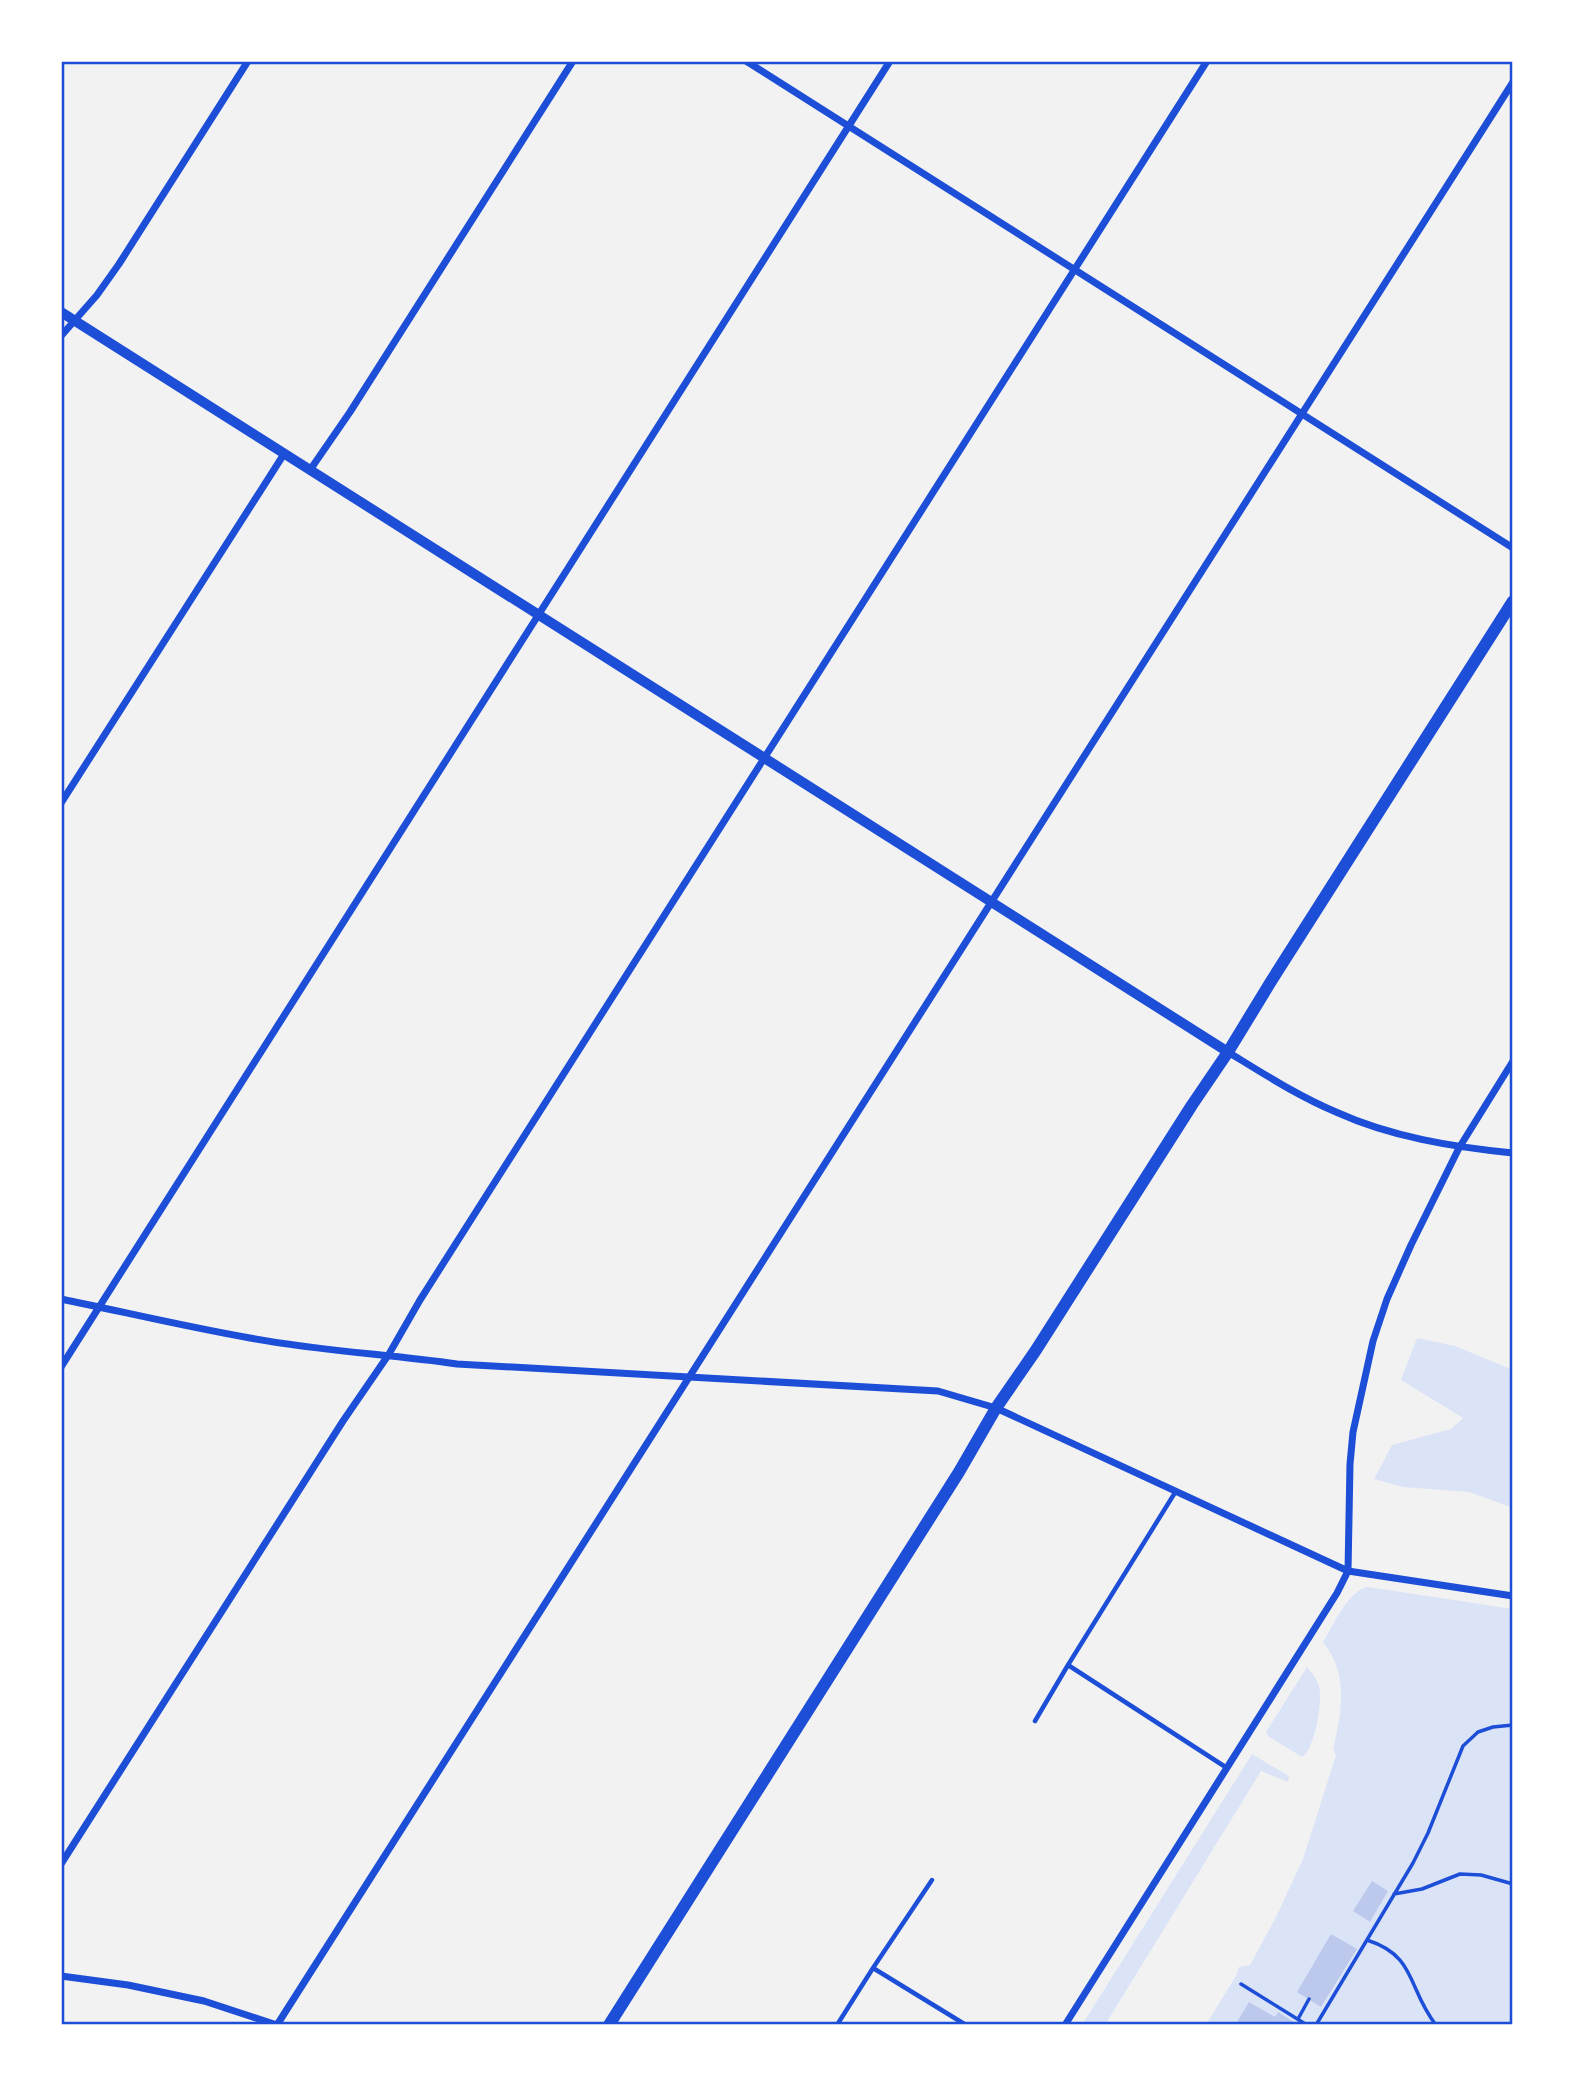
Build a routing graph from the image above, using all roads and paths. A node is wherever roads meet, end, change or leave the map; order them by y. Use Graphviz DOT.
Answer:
graph roads {
  1 [pos="248,61"];
  2 [pos="573,61"];
  3 [pos="746,61"];
  4 [pos="890,61"];
  5 [pos="1207,61"];
  6 [pos="1513,82"];
  7 [pos="848,126"];
  8 [pos="1074,270"];
  9 [pos="61,312"];
  10 [pos="76,321"];
  11 [pos="61,336"];
  12 [pos="1301,414"];
  13 [pos="284,454"];
  14 [pos="310,470"];
  15 [pos="1513,548"];
  16 [pos="1513,601"];
  17 [pos="538,615"];
  18 [pos="765,758"];
  19 [pos="61,803"];
  20 [pos="991,902"];
  21 [pos="1228,1052"];
  22 [pos="1513,1061"];
  23 [pos="1459,1148"];
  24 [pos="1513,1153"];
  25 [pos="61,1299"];
  26 [pos="100,1307"];
  27 [pos="389,1354"];
  28 [pos="61,1367"];
  29 [pos="687,1378"];
  30 [pos="996,1408"];
  31 [pos="1176,1492"];
  32 [pos="1348,1571"];
  33 [pos="1513,1596"];
  34 [pos="1068,1665"];
  35 [pos="1035,1721"];
  36 [pos="1513,1725"];
  37 [pos="1227,1768"];
  38 [pos="61,1864"];
  39 [pos="932,1880"];
  40 [pos="1513,1884"];
  41 [pos="1394,1894"];
  42 [pos="1367,1940"];
  43 [pos="873,1968"];
  44 [pos="61,1976"];
  45 [pos="1241,1984"];
  46 [pos="1309,1999"];
  47 [pos="1298,2019"];
  48 [pos="612,2024"];
  49 [pos="277,2025"];
  50 [pos="836,2025"];
  51 [pos="966,2025"];
  52 [pos="1065,2025"];
  53 [pos="1307,2025"];
  54 [pos="1316,2025"];
  55 [pos="1436,2025"];
  1 -- 10 [label="street"];
  2 -- 14 [label="street"];
  3 -- 7 [label="street"];
  4 -- 7 [label="street"];
  5 -- 8 [label="street"];
  6 -- 12 [label="street"];
  7 -- 8 [label="street"];
  7 -- 17 [label="street"];
  8 -- 12 [label="street"];
  8 -- 18 [label="street"];
  9 -- 10 [label="street"];
  10 -- 11 [label="street"];
  10 -- 13 [label="street"];
  12 -- 15 [label="street"];
  12 -- 20 [label="street"];
  13 -- 14 [label="street"];
  13 -- 19 [label="street"];
  14 -- 17 [label="street"];
  16 -- 21 [label="main road"];
  17 -- 18 [label="street"];
  17 -- 26 [label="street"];
  18 -- 20 [label="street"];
  18 -- 27 [label="street"];
  20 -- 21 [label="street"];
  20 -- 29 [label="street"];
  21 -- 23 [label="street"];
  21 -- 30 [label="main road"];
  22 -- 23 [label="street"];
  23 -- 24 [label="street"];
  23 -- 32 [label="street"];
  25 -- 26 [label="street"];
  26 -- 27 [label="street"];
  26 -- 28 [label="street"];
  27 -- 29 [label="street"];
  27 -- 38 [label="street"];
  29 -- 30 [label="street"];
  29 -- 49 [label="street"];
  30 -- 31 [label="street"];
  30 -- 48 [label="main road"];
  31 -- 32 [label="street"];
  31 -- 34 [label="lane"];
  32 -- 33 [label="street"];
  32 -- 37 [label="street"];
  34 -- 35 [label="lane"];
  34 -- 37 [label="lane"];
  36 -- 41 [label="path"];
  37 -- 52 [label="street"];
  39 -- 43 [label="lane"];
  40 -- 41 [label="path"];
  41 -- 42 [label="path"];
  42 -- 54 [label="path"];
  42 -- 55 [label="path"];
  43 -- 50 [label="lane"];
  43 -- 51 [label="lane"];
  44 -- 49 [label="street"];
  45 -- 47 [label="path"];
  46 -- 47 [label="path"];
  47 -- 53 [label="path"];
}
